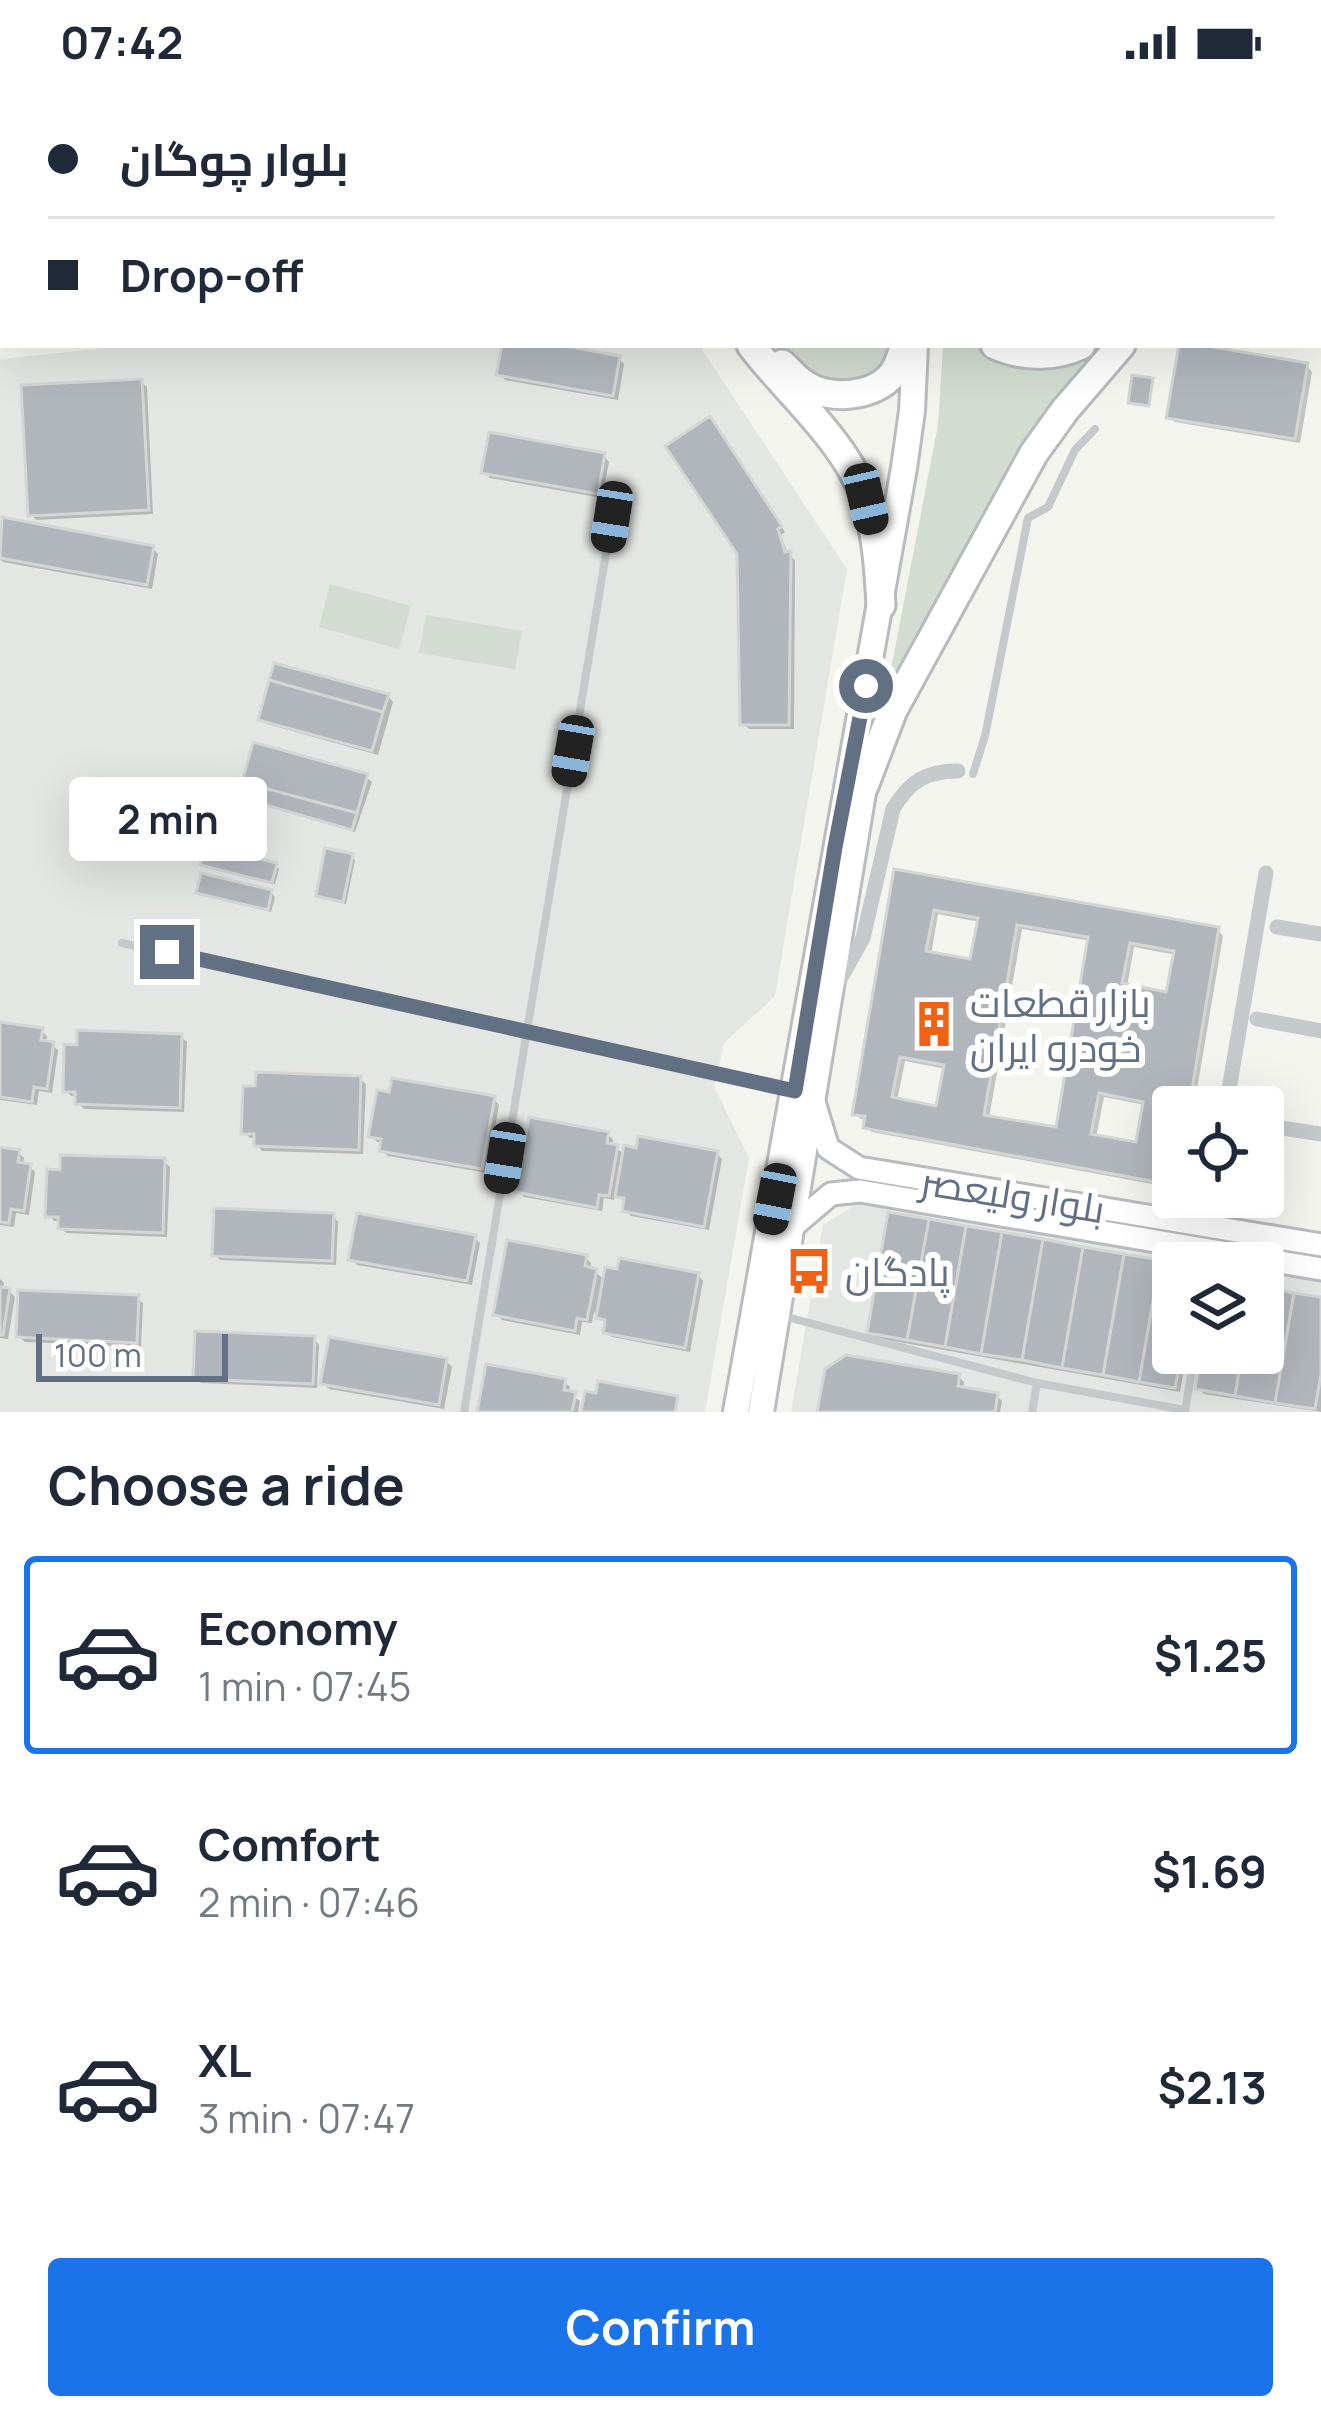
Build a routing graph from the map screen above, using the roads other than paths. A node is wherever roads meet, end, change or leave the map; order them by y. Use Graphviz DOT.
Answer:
graph roads {
  1 [pos="754,348"];
  2 [pos="769,348"];
  3 [pos="904,348"];
  4 [pos="915,348"];
  5 [pos="931,348"];
  6 [pos="1002,348"];
  7 [pos="1074,348"];
  8 [pos="1118,348"];
  9 [pos="1096,429"];
  10 [pos="612,517"];
  11 [pos="881,605"];
  12 [pos="965,773"];
  13 [pos="864,786"];
  14 [pos="1266,873"];
  15 [pos="1277,927"];
  16 [pos="1321,934"];
  17 [pos="122,943"];
  18 [pos="830,997"];
  19 [pos="1257,1019"];
  20 [pos="525,1031"];
  21 [pos="1321,1031"];
  22 [pos="1230,1086"];
  23 [pos="804,1097"];
  24 [pos="1284,1128"];
  25 [pos="1321,1134"];
  26 [pos="944,1194"];
  27 [pos="1208,1218"];
  28 [pos="1207,1226"];
  29 [pos="791,1228"];
  30 [pos="1321,1245"];
  31 [pos="1321,1269"];
  32 [pos="777,1315"];
  33 [pos="1191,1374"];
  34 [pos="1037,1383"];
  35 [pos="1185,1411"];
  36 [pos="464,1412"];
  37 [pos="736,1412"];
  38 [pos="761,1412"];
  39 [pos="1032,1412"];
  1 -- 11 [label="highway"];
  2 -- 3 [label="highway"];
  4 -- 11 [label="main road"];
  5 -- 13 [label="main road"];
  6 -- 7 [label="highway"];
  8 -- 13 [label="highway"];
  9 -- 12 [label="lane"];
  10 -- 20 [label="lane"];
  11 -- 23 [label="main road"];
  12 -- 18 [label="street"];
  13 -- 18 [label="main road"];
  14 -- 22 [label="street"];
  15 -- 16 [label="street"];
  17 -- 20 [label="lane"];
  18 -- 23 [label="main road"];
  19 -- 21 [label="street"];
  20 -- 23 [label="lane"];
  20 -- 36 [label="lane"];
  23 -- 26 [label="main road, بلوار ولیعصر"];
  23 -- 29 [label="main road"];
  23 -- 37 [label="main road"];
  24 -- 25 [label="street"];
  26 -- 28 [label="main road, بلوار ولیعصر"];
  26 -- 29 [label="main road, بلوار ولیعصر"];
  26 -- 31 [label="main road, بلوار ولیعصر"];
  27 -- 28 [label="street"];
  28 -- 30 [label="main road, بلوار ولیعصر"];
  29 -- 32 [label="main road"];
  32 -- 34 [label="lane"];
  32 -- 38 [label="main road"];
  33 -- 35 [label="lane"];
  34 -- 35 [label="lane"];
  34 -- 39 [label="lane"];
}
